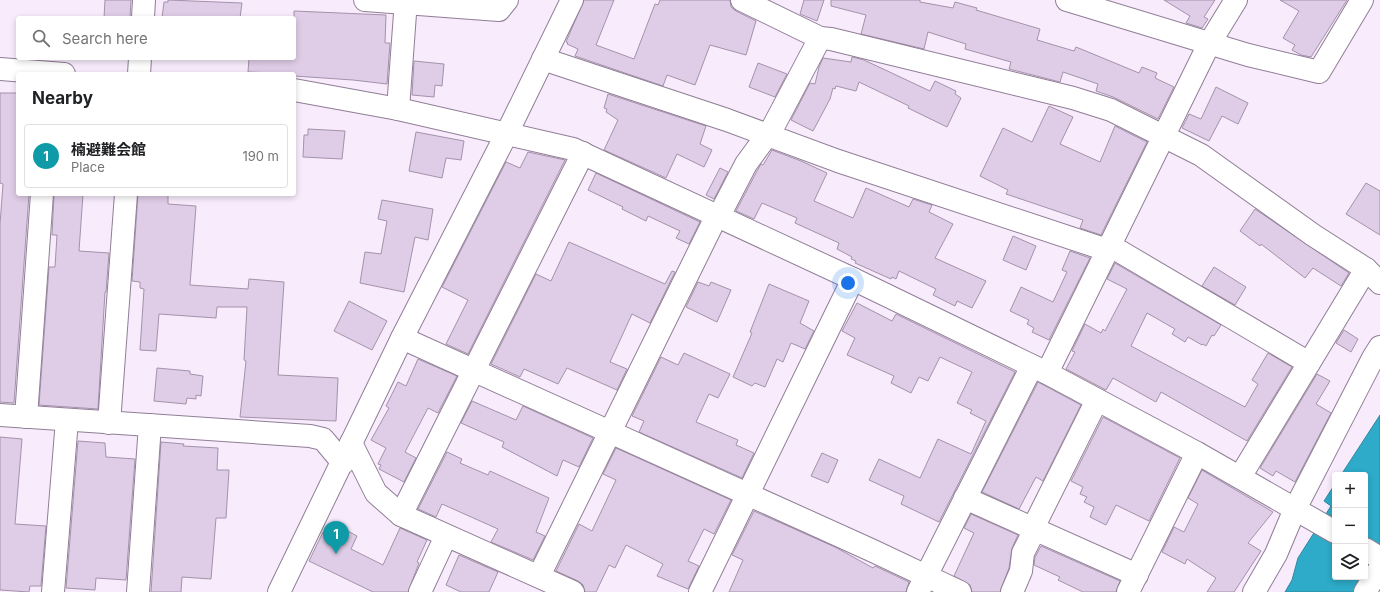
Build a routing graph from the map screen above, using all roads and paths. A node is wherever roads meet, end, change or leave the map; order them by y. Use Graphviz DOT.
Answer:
graph roads {
  1 [pos="144,0"];
  2 [pos="365,0"];
  3 [pos="507,0"];
  4 [pos="572,0"];
  5 [pos="742,0"];
  6 [pos="1067,0"];
  7 [pos="1236,0"];
  8 [pos="1361,0"];
  9 [pos="406,2"];
  10 [pos="143,16"];
  11 [pos="820,38"];
  12 [pos="1209,44"];
  13 [pos="543,59"];
  14 [pos="140,60"];
  15 [pos="0,69"];
  16 [pos="33,72"];
  17 [pos="139,72"];
  18 [pos="296,90"];
  19 [pos="398,109"];
  20 [pos="500,131"];
  21 [pos="1163,135"];
  22 [pos="768,136"];
  23 [pos="583,153"];
  24 [pos="42,196"];
  25 [pos="126,196"];
  26 [pos="718,215"];
  27 [pos="1108,247"];
  28 [pos="1373,276"];
  29 [pos="853,279"];
  30 [pos="402,338"];
  31 [pos="1380,347"];
  32 [pos="1309,363"];
  33 [pos="474,370"];
  34 [pos="1039,370"];
  35 [pos="1097,400"];
  36 [pos="0,415"];
  37 [pos="26,417"];
  38 [pos="67,420"];
  39 [pos="109,423"];
  40 [pos="150,425"];
  41 [pos="609,431"];
  42 [pos="351,443"];
  43 [pos="1197,453"];
  44 [pos="343,463"];
  45 [pos="1240,477"];
  46 [pos="749,494"];
  47 [pos="966,498"];
  48 [pos="1296,509"];
  49 [pos="401,515"];
  50 [pos="1034,529"];
  51 [pos="1332,530"];
  52 [pos="446,536"];
  53 [pos="1368,551"];
  54 [pos="1380,558"];
  55 [pos="1380,568"];
  56 [pos="544,583"];
  57 [pos="1133,583"];
  58 [pos="922,584"];
  59 [pos="427,590"];
  60 [pos="53,592"];
  61 [pos="138,592"];
  62 [pos="279,592"];
  63 [pos="573,592"];
  64 [pos="700,592"];
  65 [pos="960,592"];
  66 [pos="1012,592"];
  67 [pos="1254,592"];
  68 [pos="1365,592"];
  1 -- 10 [label="street"];
  2 -- 9 [label="street"];
  3 -- 9 [label="street"];
  4 -- 13 [label="street"];
  5 -- 11 [label="street"];
  6 -- 12 [label="street"];
  7 -- 12 [label="street"];
  8 -- 12 [label="street"];
  9 -- 19 [label="street"];
  11 -- 21 [label="street"];
  11 -- 22 [label="street"];
  12 -- 21 [label="street"];
  13 -- 20 [label="street"];
  13 -- 22 [label="street"];
  14 -- 17 [label="street"];
  15 -- 16 [label="street"];
  18 -- 19 [label="street"];
  19 -- 20 [label="street"];
  20 -- 23 [label="street"];
  20 -- 30 [label="street"];
  21 -- 27 [label="street"];
  21 -- 28 [label="street"];
  22 -- 26 [label="street"];
  22 -- 27 [label="street"];
  23 -- 26 [label="street"];
  23 -- 33 [label="street"];
  24 -- 37 [label="street"];
  25 -- 39 [label="street"];
  26 -- 29 [label="street"];
  26 -- 41 [label="street"];
  27 -- 32 [label="street"];
  27 -- 34 [label="street"];
  28 -- 32 [label="street"];
  29 -- 34 [label="street"];
  29 -- 46 [label="street"];
  30 -- 33 [label="street"];
  30 -- 42 [label="street"];
  31 -- 48 [label="street"];
  32 -- 45 [label="street"];
  33 -- 41 [label="street"];
  33 -- 49 [label="street"];
  34 -- 35 [label="street"];
  34 -- 47 [label="street"];
  35 -- 43 [label="street"];
  35 -- 50 [label="street"];
  36 -- 37 [label="street"];
  37 -- 38 [label="street"];
  38 -- 39 [label="street"];
  38 -- 60 [label="street"];
  39 -- 40 [label="street"];
  40 -- 44 [label="street"];
  40 -- 61 [label="street"];
  41 -- 46 [label="street"];
  41 -- 56 [label="street"];
  42 -- 44 [label="street"];
  42 -- 49 [label="street"];
  43 -- 45 [label="street"];
  43 -- 57 [label="street"];
  44 -- 62 [label="street"];
  45 -- 48 [label="street"];
  46 -- 58 [label="street"];
  46 -- 64 [label="street"];
  47 -- 50 [label="street"];
  47 -- 58 [label="street"];
  48 -- 51 [label="street"];
  48 -- 67 [label="street"];
  49 -- 52 [label="street"];
  50 -- 57 [label="street"];
  50 -- 66 [label="street"];
  52 -- 56 [label="street"];
  52 -- 59 [label="street"];
  53 -- 54 [label="street"];
  55 -- 68 [label="street"];
  56 -- 63 [label="street"];
  58 -- 65 [label="street"];
}
